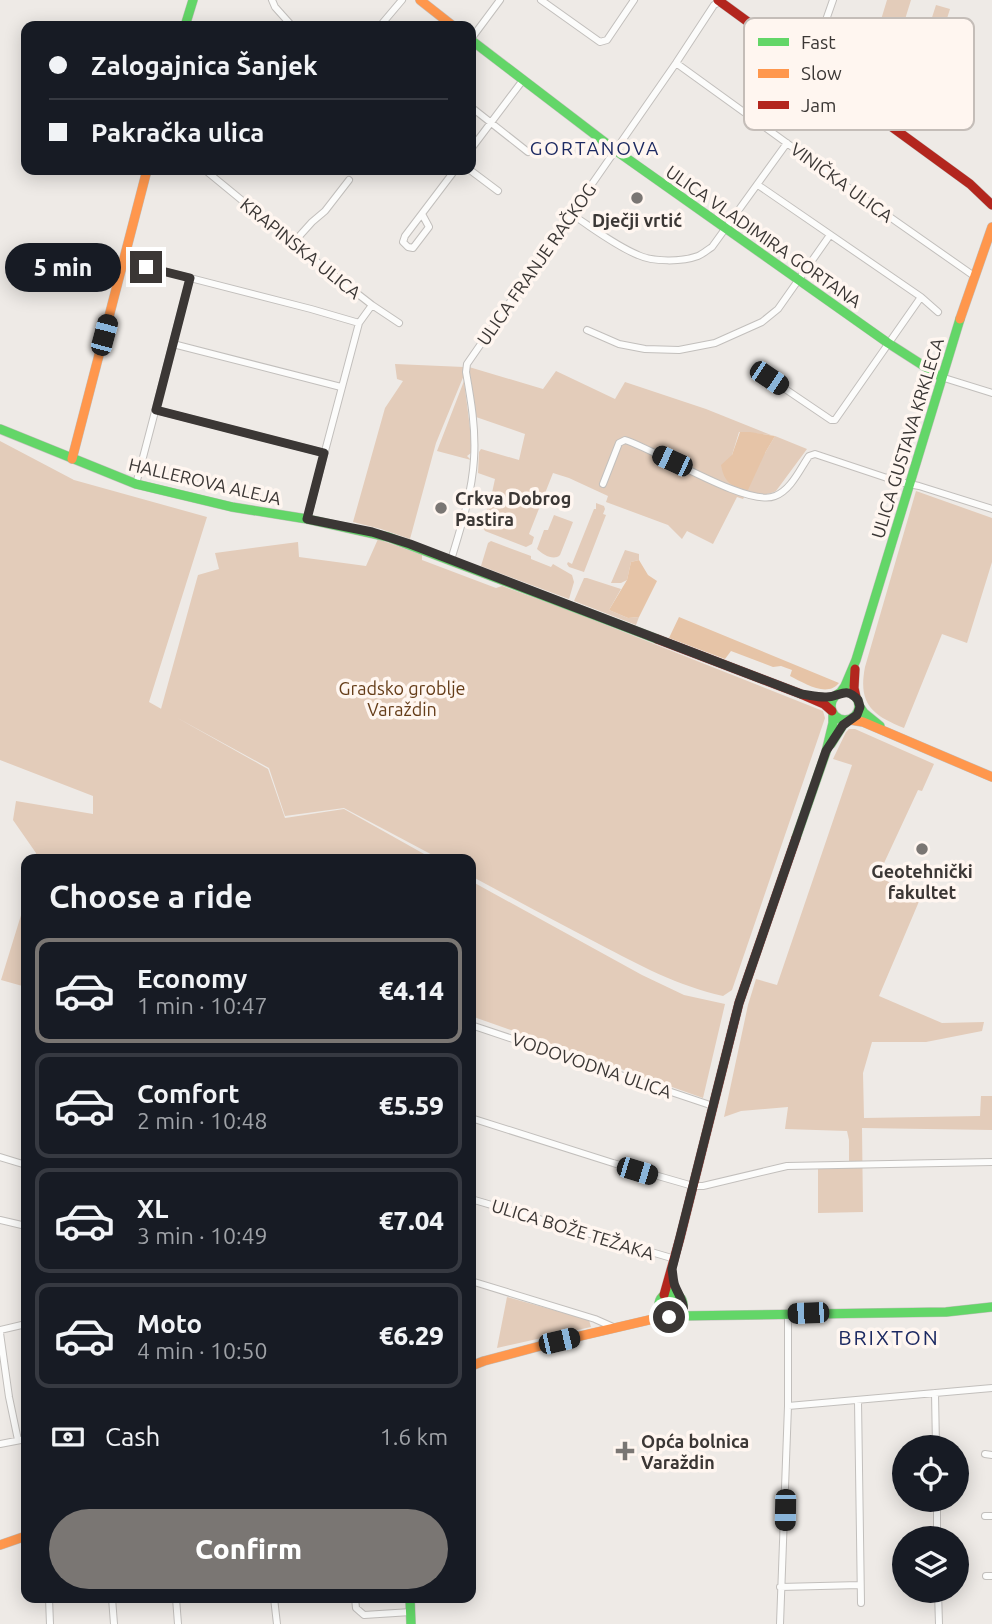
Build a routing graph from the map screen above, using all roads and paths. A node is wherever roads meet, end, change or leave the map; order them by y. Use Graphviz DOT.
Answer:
graph roads {
  1 [pos="193,0"];
  2 [pos="272,0"];
  3 [pos="402,0"];
  4 [pos="420,0"];
  5 [pos="500,0"];
  6 [pos="541,0"];
  7 [pos="634,0"];
  8 [pos="833,0"];
  9 [pos="721,1"];
  10 [pos="744,18"];
  11 [pos="827,18"];
  12 [pos="187,21"];
  13 [pos="287,21"];
  14 [pos="384,21"];
  15 [pos="447,21"];
  16 [pos="476,33"];
  17 [pos="476,44"];
  18 [pos="676,63"];
  19 [pos="523,80"];
  20 [pos="476,111"];
  21 [pos="744,112"];
  22 [pos="491,123"];
  23 [pos="770,130"];
  24 [pos="897,130"];
  25 [pos="476,142"];
  26 [pos="788,143"];
  27 [pos="615,150"];
  28 [pos="528,152"];
  29 [pos="476,174"];
  30 [pos="146,175"];
  31 [pos="211,175"];
  32 [pos="451,175"];
  33 [pos="349,180"];
  34 [pos="758,185"];
  35 [pos="498,191"];
  36 [pos="992,205"];
  37 [pos="422,214"];
  38 [pos="571,214"];
  39 [pos="992,227"];
  40 [pos="725,229"];
  41 [pos="830,235"];
  42 [pos="294,242"];
  43 [pos="124,261"];
  44 [pos="974,276"];
  45 [pos="190,278"];
  46 [pos="799,281"];
  47 [pos="921,298"];
  48 [pos="372,305"];
  49 [pos="938,312"];
  50 [pos="359,323"];
  51 [pos="399,323"];
  52 [pos="587,330"];
  53 [pos="888,343"];
  54 [pos="173,344"];
  55 [pos="941,377"];
  56 [pos="769,378"];
  57 [pos="341,387"];
  58 [pos="992,393"];
  59 [pos="156,410"];
  60 [pos="0,429"];
  61 [pos="324,453"];
  62 [pos="72,459"];
  63 [pos="136,484"];
  64 [pos="603,484"];
  65 [pos="908,484"];
  66 [pos="992,509"];
  67 [pos="307,519"];
  68 [pos="451,560"];
  69 [pos="856,660"];
  70 [pos="801,694"];
  71 [pos="838,694"];
  72 [pos="856,696"];
  73 [pos="860,707"];
  74 [pos="832,712"];
  75 [pos="849,720"];
  76 [pos="893,735"];
  77 [pos="826,751"];
  78 [pos="992,777"];
  79 [pos="476,1027"];
  80 [pos="713,1106"];
  81 [pos="476,1120"];
  82 [pos="0,1157"];
  83 [pos="992,1162"];
  84 [pos="21,1163"];
  85 [pos="693,1186"];
  86 [pos="476,1201"];
  87 [pos="0,1220"];
  88 [pos="21,1225"];
  89 [pos="673,1264"];
  90 [pos="476,1283"];
  91 [pos="681,1298"];
  92 [pos="662,1299"];
  93 [pos="992,1307"];
  94 [pos="713,1314"];
  95 [pos="788,1314"];
  96 [pos="666,1316"];
  97 [pos="677,1316"];
  98 [pos="640,1321"];
  99 [pos="21,1326"];
  100 [pos="615,1328"];
  101 [pos="0,1332"];
  102 [pos="476,1364"];
  103 [pos="992,1388"];
  104 [pos="935,1393"];
  105 [pos="858,1401"];
  106 [pos="788,1406"];
  107 [pos="936,1435"];
  108 [pos="21,1439"];
  109 [pos="18,1440"];
  110 [pos="0,1444"];
  111 [pos="21,1538"];
  112 [pos="0,1545"];
  113 [pos="860,1585"];
  114 [pos="780,1587"];
  115 [pos="861,1602"];
  116 [pos="49,1603"];
  117 [pos="112,1603"];
  118 [pos="176,1603"];
  119 [pos="275,1603"];
  120 [pos="356,1603"];
  121 [pos="410,1603"];
  122 [pos="938,1603"];
  123 [pos="411,1612"];
  124 [pos="50,1624"];
  125 [pos="114,1624"];
  126 [pos="178,1624"];
  127 [pos="277,1624"];
  128 [pos="411,1624"];
  129 [pos="780,1624"];
  130 [pos="939,1624"];
  1 -- 12 [label="main road"];
  2 -- 13 [label="street"];
  3 -- 14 [label="street"];
  4 -- 15 [label="main road"];
  5 -- 16 [label="street"];
  6 -- 7 [label="street"];
  8 -- 11 [label="street"];
  9 -- 10 [label="main road"];
  9 -- 18 [label="street, ULICA FRANJE RAČKOG"];
  17 -- 19 [label="main road, ULICA VLADIMIRA GORTANA"];
  18 -- 21 [label="street, VINIČKA ULICA"];
  18 -- 27 [label="street, ULICA FRANJE RAČKOG"];
  19 -- 22 [label="street"];
  19 -- 27 [label="main road, ULICA VLADIMIRA GORTANA"];
  20 -- 22 [label="street"];
  22 -- 25 [label="street"];
  22 -- 28 [label="street"];
  23 -- 26 [label="street, VINIČKA ULICA"];
  24 -- 36 [label="main road"];
  26 -- 34 [label="street"];
  26 -- 44 [label="street, VINIČKA ULICA"];
  27 -- 38 [label="street, ULICA FRANJE RAČKOG"];
  27 -- 40 [label="main road, ULICA VLADIMIRA GORTANA"];
  29 -- 35 [label="street"];
  30 -- 43 [label="main road"];
  31 -- 42 [label="street, KRAPINSKA ULICA"];
  32 -- 37 [label="street"];
  33 -- 42 [label="street"];
  34 -- 40 [label="street"];
  34 -- 41 [label="street"];
  37 -- 37 [label="street"];
  38 -- 40 [label="street"];
  38 -- 68 [label="street, ULICA FRANJE RAČKOG"];
  39 -- 44 [label="main road, ULICA GUSTAVA KRKLECA"];
  40 -- 46 [label="main road, ULICA VLADIMIRA GORTANA"];
  41 -- 46 [label="street"];
  41 -- 47 [label="street"];
  42 -- 48 [label="street, KRAPINSKA ULICA"];
  43 -- 45 [label="street"];
  43 -- 62 [label="main road"];
  44 -- 55 [label="main road, ULICA GUSTAVA KRKLECA"];
  45 -- 50 [label="street"];
  45 -- 54 [label="street"];
  46 -- 52 [label="street"];
  46 -- 53 [label="main road, ULICA VLADIMIRA GORTANA"];
  47 -- 49 [label="street"];
  47 -- 53 [label="street"];
  48 -- 50 [label="street"];
  48 -- 51 [label="street, KRAPINSKA ULICA"];
  50 -- 57 [label="street"];
  53 -- 55 [label="main road, ULICA VLADIMIRA GORTANA"];
  53 -- 56 [label="street"];
  54 -- 57 [label="street"];
  54 -- 59 [label="street"];
  55 -- 58 [label="street"];
  55 -- 65 [label="main road, ULICA GUSTAVA KRKLECA"];
  57 -- 61 [label="street"];
  59 -- 61 [label="street"];
  59 -- 63 [label="street"];
  60 -- 62 [label="main road, HALLEROVA ALEJA"];
  61 -- 67 [label="street"];
  62 -- 63 [label="main road, HALLEROVA ALEJA"];
  63 -- 67 [label="main road, HALLEROVA ALEJA"];
  64 -- 65 [label="street"];
  65 -- 66 [label="street"];
  65 -- 69 [label="main road, ULICA GUSTAVA KRKLECA"];
  67 -- 68 [label="main road, HALLEROVA ALEJA"];
  68 -- 70 [label="main road, HALLEROVA ALEJA"];
  69 -- 71 [label="main road, ULICA GUSTAVA KRKLECA"];
  69 -- 72 [label="main road, ULICA GUSTAVA KRKLECA"];
  70 -- 71 [label="main road, HALLEROVA ALEJA"];
  70 -- 74 [label="main road, HALLEROVA ALEJA"];
  71 -- 72 [label="main road"];
  71 -- 74 [label="main road"];
  72 -- 73 [label="main road"];
  73 -- 75 [label="main road"];
  73 -- 76 [label="main road"];
  74 -- 75 [label="main road"];
  74 -- 77 [label="main road"];
  75 -- 76 [label="main road"];
  75 -- 77 [label="main road"];
  76 -- 78 [label="main road"];
  77 -- 80 [label="main road"];
  79 -- 80 [label="street, VODOVODNA ULICA"];
  80 -- 85 [label="main road"];
  81 -- 85 [label="street"];
  82 -- 84 [label="street"];
  83 -- 85 [label="street"];
  85 -- 89 [label="main road"];
  86 -- 89 [label="street, ULICA BOŽE TEŽAKA"];
  87 -- 88 [label="street"];
  89 -- 91 [label="main road"];
  89 -- 92 [label="main road"];
  90 -- 100 [label="street"];
  91 -- 92 [label="main road"];
  91 -- 94 [label="main road"];
  91 -- 97 [label="main road"];
  92 -- 96 [label="main road"];
  92 -- 98 [label="main road"];
  93 -- 95 [label="main road"];
  94 -- 95 [label="main road"];
  94 -- 97 [label="main road"];
  95 -- 106 [label="street"];
  96 -- 97 [label="main road"];
  96 -- 98 [label="main road"];
  98 -- 100 [label="main road"];
  99 -- 101 [label="street"];
  100 -- 102 [label="main road"];
  101 -- 109 [label="street"];
  103 -- 104 [label="street"];
  104 -- 105 [label="street"];
  104 -- 107 [label="street"];
  105 -- 106 [label="street"];
  105 -- 113 [label="street"];
  106 -- 114 [label="street"];
  108 -- 109 [label="street"];
  109 -- 110 [label="street"];
  111 -- 112 [label="main road"];
  113 -- 114 [label="street"];
  113 -- 115 [label="street"];
  114 -- 129 [label="street"];
  116 -- 124 [label="street"];
  117 -- 125 [label="street"];
  118 -- 126 [label="street"];
  119 -- 127 [label="street"];
  120 -- 123 [label="street"];
  121 -- 123 [label="main road"];
  122 -- 130 [label="street"];
  123 -- 128 [label="main road"];
}
